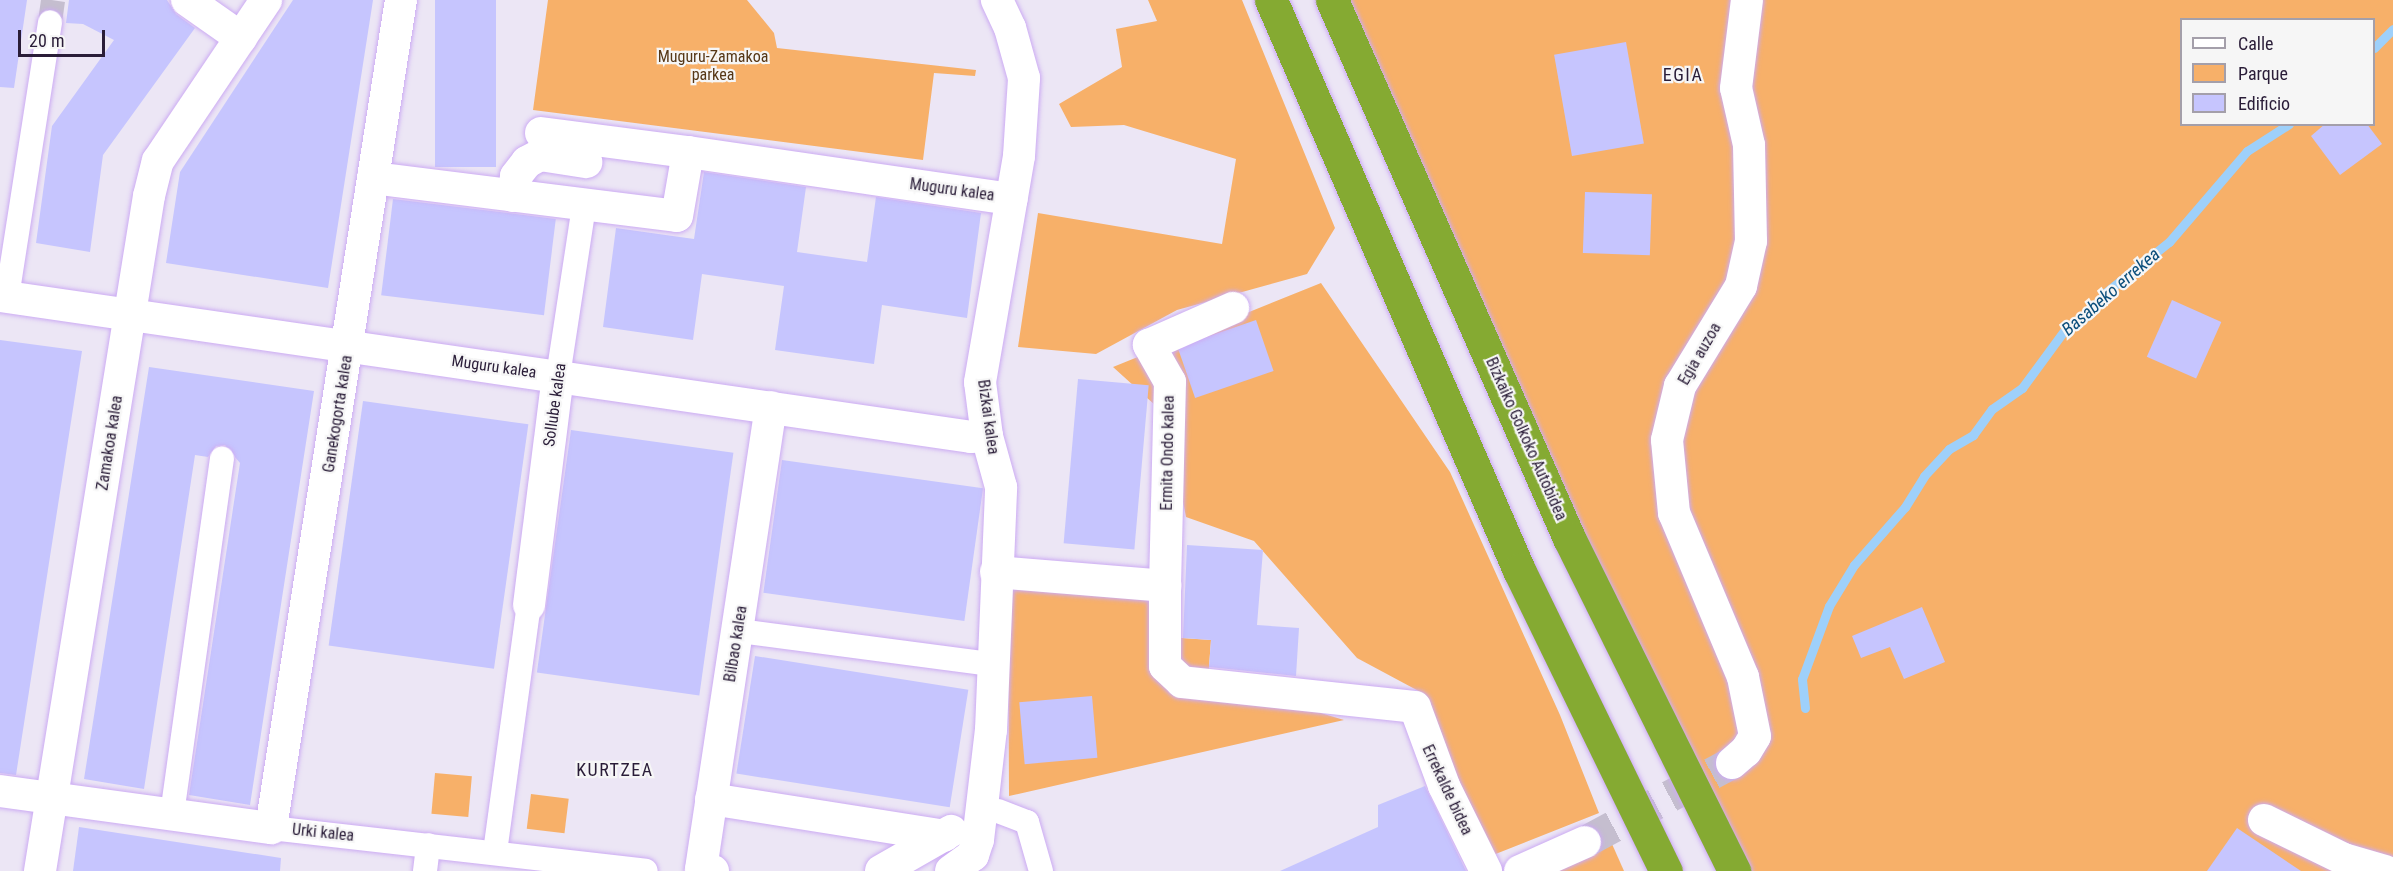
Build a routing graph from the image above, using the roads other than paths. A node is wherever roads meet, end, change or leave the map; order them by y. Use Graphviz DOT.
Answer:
graph roads {
  1 [pos="187,0"];
  2 [pos="266,0"];
  3 [pos="401,0"];
  4 [pos="997,0"];
  5 [pos="1271,0"];
  6 [pos="1332,0"];
  7 [pos="1747,0"];
  8 [pos="50,22"];
  9 [pos="241,38"];
  10 [pos="541,133"];
  11 [pos="688,152"];
  12 [pos="586,162"];
  13 [pos="373,178"];
  14 [pos="513,196"];
  15 [pos="1012,199"];
  16 [pos="584,206"];
  17 [pos="4,297"];
  18 [pos="1233,308"];
  19 [pos="131,315"];
  20 [pos="349,346"];
  21 [pos="558,376"];
  22 [pos="771,407"];
  23 [pos="987,436"];
  24 [pos="222,459"];
  25 [pos="996,572"];
  26 [pos="1165,586"];
  27 [pos="529,605"];
  28 [pos="738,631"];
  29 [pos="991,664"];
  30 [pos="1415,707"];
  31 [pos="1731,762"];
  32 [pos="0,791"];
  33 [pos="53,799"];
  34 [pos="711,799"];
  35 [pos="991,808"];
  36 [pos="172,814"];
  37 [pos="2264,820"];
  38 [pos="271,828"];
  39 [pos="944,836"];
  40 [pos="1585,842"];
  41 [pos="428,844"];
  42 [pos="495,852"];
  43 [pos="2340,865"];
  44 [pos="703,870"];
  45 [pos="40,871"];
  46 [pos="425,871"];
  47 [pos="646,871"];
  48 [pos="881,871"];
  49 [pos="951,871"];
  50 [pos="1041,871"];
  51 [pos="1486,871"];
  52 [pos="1520,871"];
  53 [pos="1666,871"];
  54 [pos="1734,871"];
  55 [pos="2385,871"];
  1 -- 9 [label="street"];
  2 -- 9 [label="street, Zamakoa kalea"];
  3 -- 13 [label="street, Ganekogorta kalea"];
  4 -- 15 [label="street, Bizkai kalea"];
  5 -- 53 [label="highway"];
  6 -- 54 [label="highway, Bizkaiko Golkoko Autobidea"];
  7 -- 31 [label="street, Egia auzoa"];
  8 -- 17 [label="street"];
  9 -- 19 [label="street, Zamakoa kalea"];
  10 -- 11 [label="street, Muguru kalea"];
  11 -- 15 [label="street, Muguru kalea"];
  11 -- 16 [label="street"];
  12 -- 14 [label="street"];
  13 -- 14 [label="street"];
  13 -- 20 [label="street, Ganekogorta kalea"];
  14 -- 16 [label="street"];
  15 -- 23 [label="street, Bizkai kalea"];
  16 -- 21 [label="street, Sollube kalea"];
  17 -- 19 [label="street, Muguru kalea"];
  18 -- 26 [label="street, Ermita Ondo kalea"];
  19 -- 20 [label="street, Muguru kalea"];
  19 -- 33 [label="street, Zamakoa kalea"];
  20 -- 21 [label="street, Muguru kalea"];
  20 -- 38 [label="street, Ganekogorta kalea"];
  21 -- 22 [label="street, Muguru kalea"];
  21 -- 27 [label="street, Sollube kalea"];
  22 -- 23 [label="street, Muguru kalea"];
  22 -- 28 [label="street, Bilbao kalea"];
  23 -- 25 [label="street, Bizkai kalea"];
  24 -- 36 [label="street"];
  25 -- 26 [label="street"];
  25 -- 29 [label="street, Bizkai kalea"];
  26 -- 30 [label="street, Ermita Ondo kalea"];
  27 -- 42 [label="street"];
  28 -- 29 [label="street"];
  28 -- 34 [label="street, Bilbao kalea"];
  29 -- 35 [label="street, Bizkai kalea"];
  30 -- 51 [label="street, Errekalde bidea"];
  32 -- 33 [label="street, Urki kalea"];
  33 -- 36 [label="street, Urki kalea"];
  33 -- 45 [label="street, Zamakoa kalea"];
  34 -- 39 [label="street"];
  34 -- 44 [label="street, Bilbao kalea"];
  35 -- 39 [label="street"];
  35 -- 49 [label="street, Bizkai kalea"];
  35 -- 50 [label="street"];
  36 -- 38 [label="street, Urki kalea"];
  37 -- 43 [label="street"];
  38 -- 41 [label="street, Urki kalea"];
  39 -- 48 [label="street"];
  40 -- 52 [label="street"];
  41 -- 42 [label="street, Urki kalea"];
  41 -- 46 [label="street"];
  42 -- 47 [label="street, Urki kalea"];
  43 -- 55 [label="street"];
}
